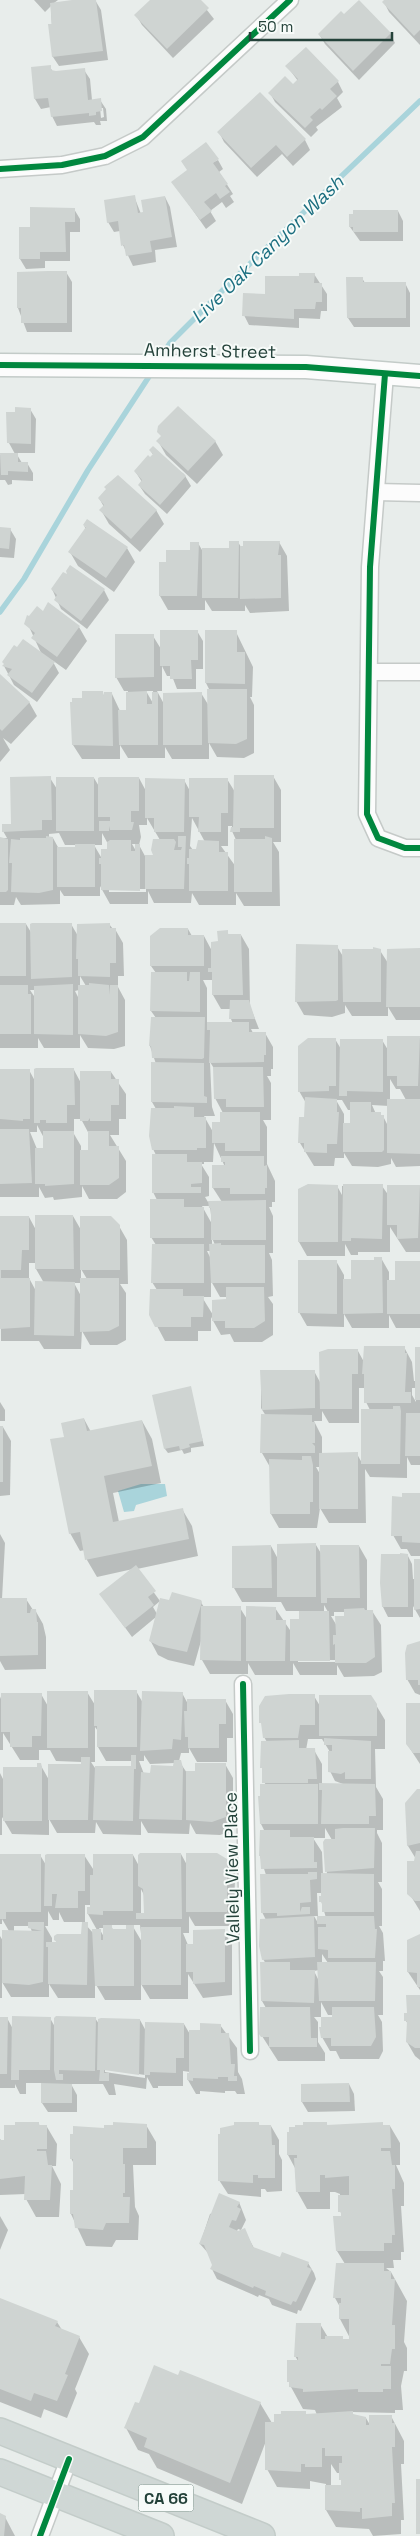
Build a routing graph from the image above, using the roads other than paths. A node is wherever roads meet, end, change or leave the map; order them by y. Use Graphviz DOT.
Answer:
graph roads {
  1 [pos="290,0"];
  2 [pos="0,169"];
  3 [pos="0,365"];
  4 [pos="384,374"];
  5 [pos="420,376"];
  6 [pos="376,492"];
  7 [pos="420,493"];
  8 [pos="369,672"];
  9 [pos="420,672"];
  10 [pos="420,848"];
  11 [pos="243,1684"];
  12 [pos="250,2051"];
  13 [pos="0,2431"];
  14 [pos="69,2460"];
  15 [pos="0,2472"];
  16 [pos="56,2494"];
  17 [pos="40,2536"];
  18 [pos="160,2536"];
  19 [pos="262,2536"];
  1 -- 2 [label="street"];
  3 -- 4 [label="street, Amherst Street"];
  4 -- 5 [label="street, Amherst Street"];
  4 -- 6 [label="street"];
  6 -- 7 [label="street"];
  6 -- 8 [label="street"];
  8 -- 9 [label="street"];
  8 -- 10 [label="street"];
  11 -- 12 [label="street, Vallely View Place"];
  13 -- 14 [label="main road, CA 66"];
  14 -- 16 [label="street"];
  14 -- 19 [label="main road, CA 66"];
  15 -- 16 [label="main road, CA 66"];
  16 -- 17 [label="street"];
  16 -- 18 [label="main road, CA 66"];
}
